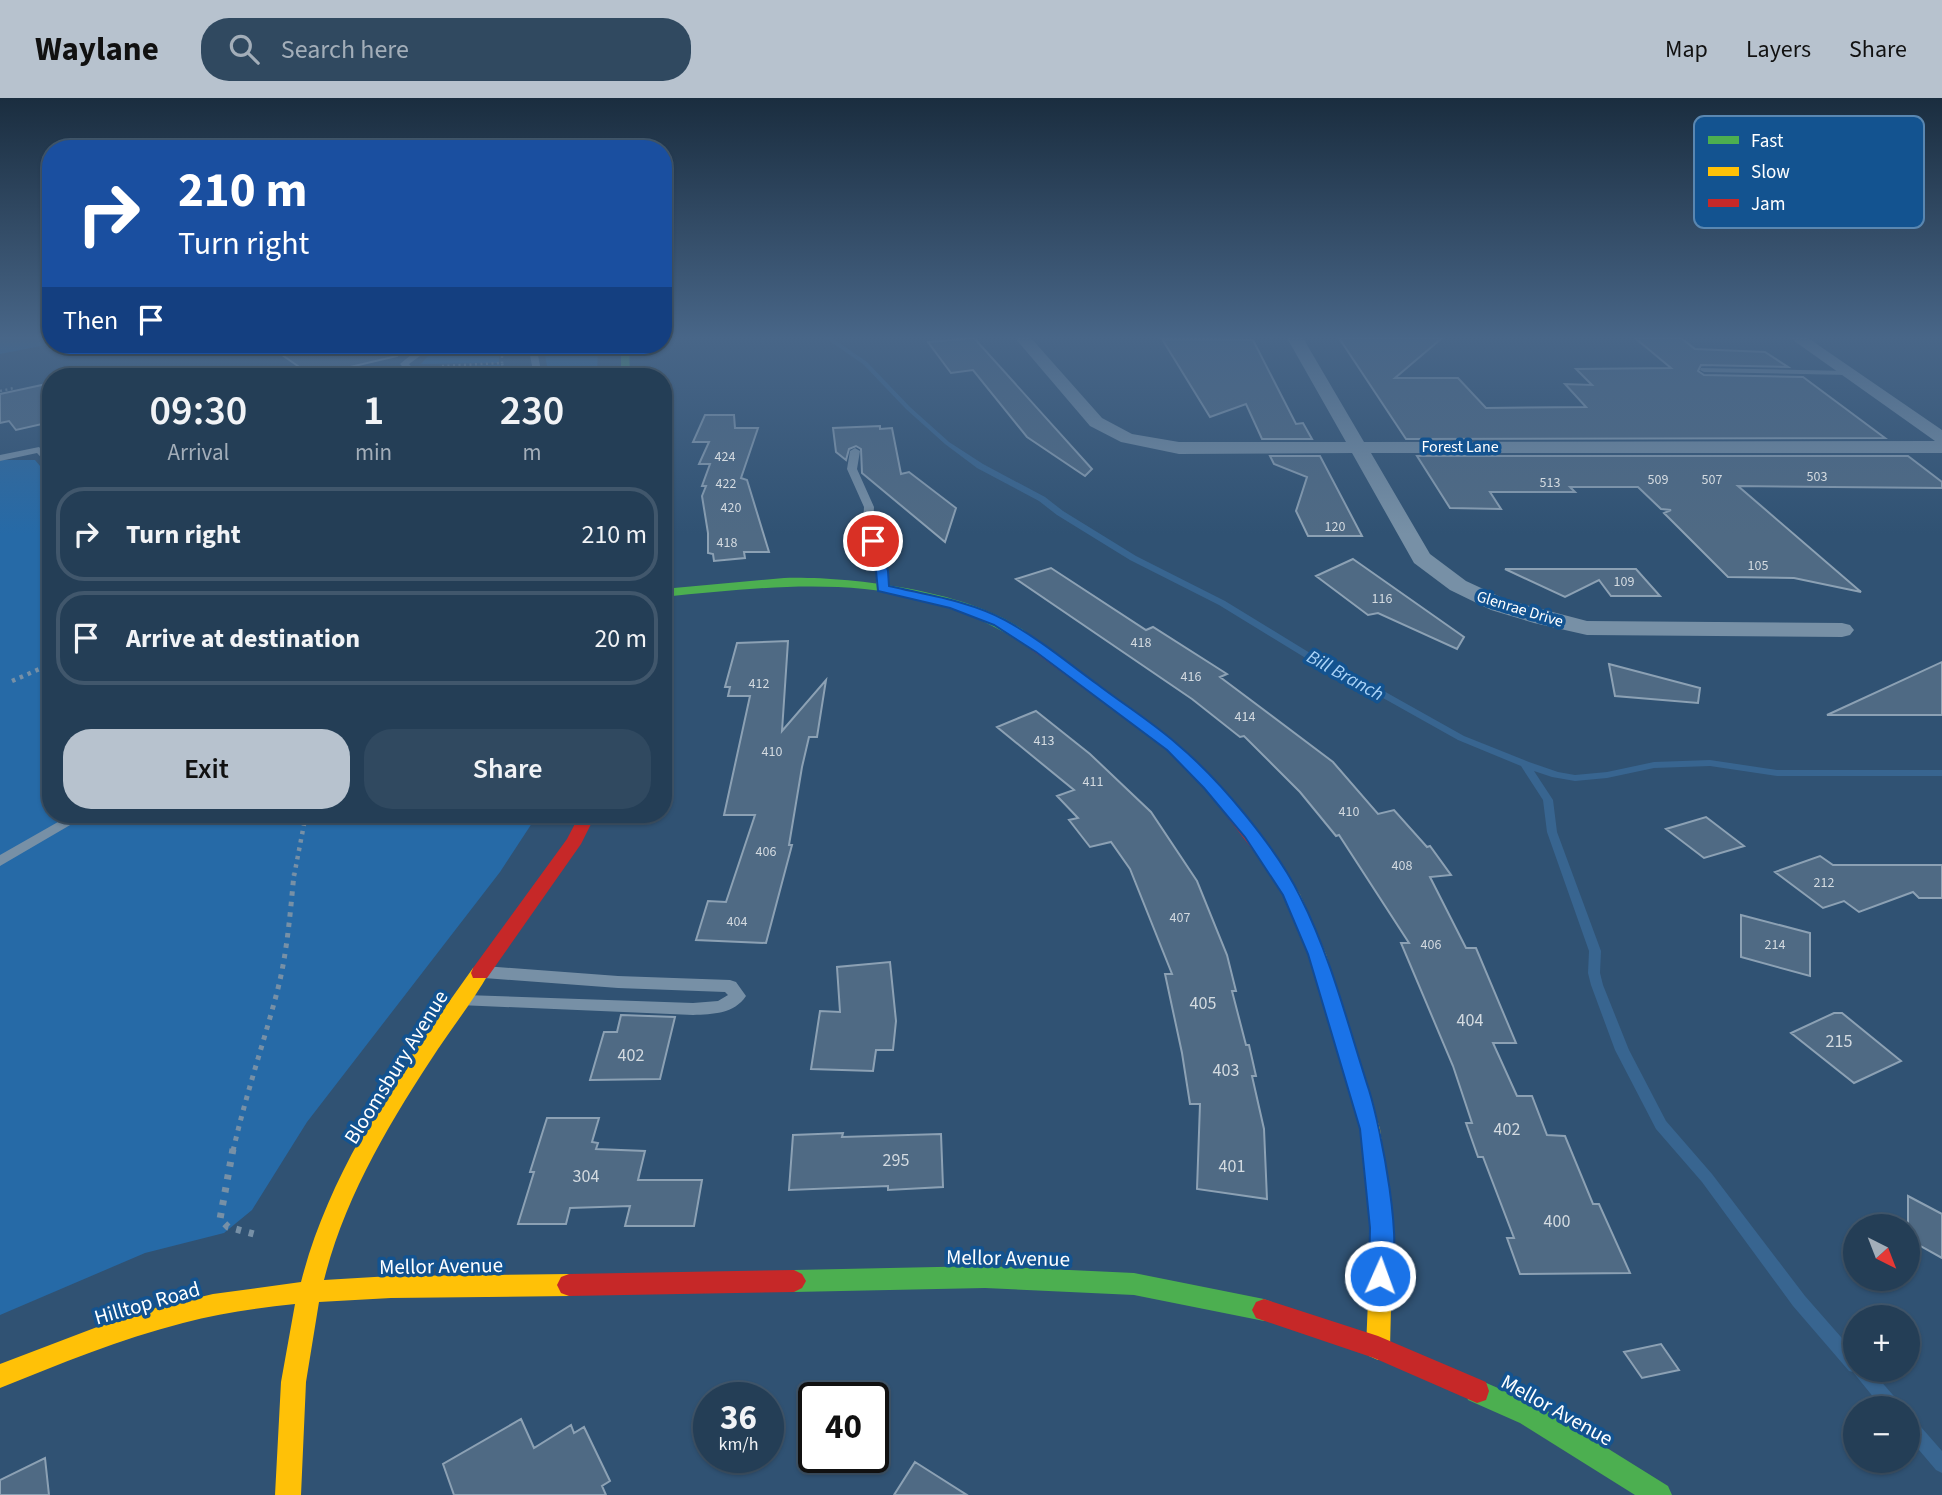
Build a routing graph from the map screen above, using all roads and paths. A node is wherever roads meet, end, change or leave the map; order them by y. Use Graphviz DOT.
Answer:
graph roads {
  1 [pos="1079,403"];
  2 [pos="1333,403"];
  3 [pos="1892,403"];
  4 [pos="1942,438"];
  5 [pos="1359,447"];
  6 [pos="1942,447"];
  7 [pos="855,451"];
  8 [pos="42,454"];
  9 [pos="0,458"];
  10 [pos="883,588"];
  11 [pos="672,592"];
  12 [pos="1842,630"];
  13 [pos="42,668"];
  14 [pos="12,681"];
  15 [pos="66,823"];
  16 [pos="304,823"];
  17 [pos="584,823"];
  18 [pos="0,861"];
  19 [pos="482,972"];
  20 [pos="462,1001"];
  21 [pos="254,1234"];
  22 [pos="311,1290"];
  23 [pos="1378,1348"];
  24 [pos="0,1376"];
  25 [pos="288,1495"];
  26 [pos="1659,1495"];
  1 -- 5 [label="street, Forest Lane"];
  2 -- 5 [label="street, Glenrae Drive"];
  3 -- 4 [label="street"];
  5 -- 6 [label="street, Forest Lane"];
  5 -- 12 [label="street, Glenrae Drive"];
  7 -- 10 [label="lane"];
  8 -- 9 [label="lane"];
  10 -- 11 [label="street"];
  10 -- 23 [label="street"];
  13 -- 14 [label="path"];
  15 -- 18 [label="lane"];
  16 -- 21 [label="path"];
  17 -- 19 [label="street, Bloomsbury Avenue"];
  19 -- 20 [label="street, Bloomsbury Avenue"];
  19 -- 20 [label="lane"];
  20 -- 22 [label="street, Bloomsbury Avenue"];
  22 -- 23 [label="street, Mellor Avenue"];
  22 -- 24 [label="street, Hilltop Road"];
  22 -- 25 [label="street, Bloomsbury Avenue"];
  23 -- 26 [label="street, Mellor Avenue"];
}
